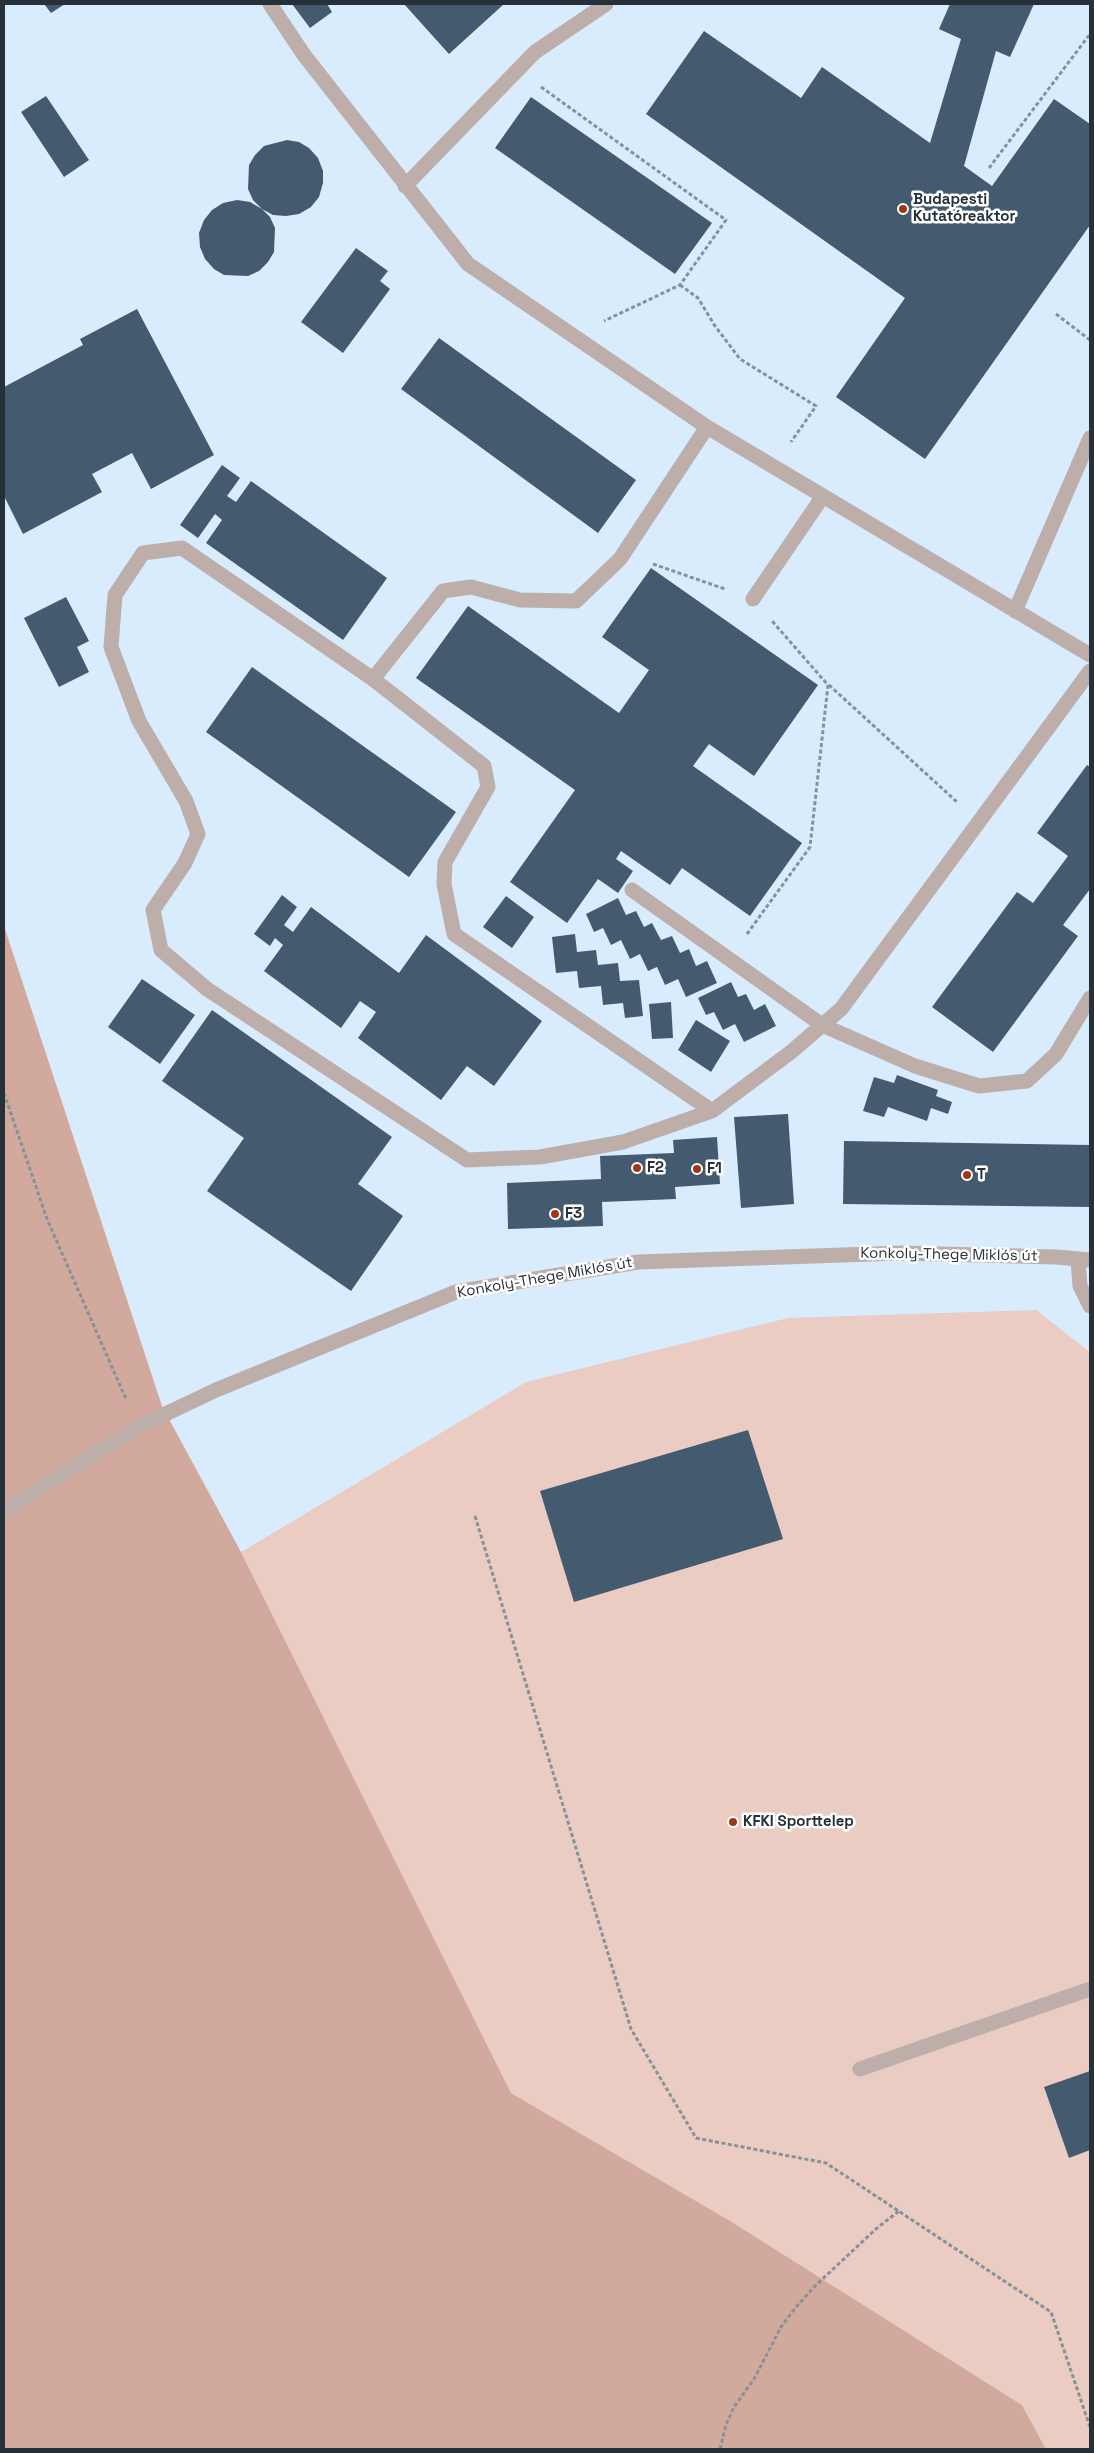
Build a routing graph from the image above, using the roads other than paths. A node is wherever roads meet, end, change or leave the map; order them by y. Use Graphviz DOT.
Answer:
graph roads {
  1 [pos="270,4"];
  2 [pos="606,4"];
  3 [pos="405,186"];
  4 [pos="707,427"];
  5 [pos="1090,438"];
  6 [pos="823,496"];
  7 [pos="753,599"];
  8 [pos="1015,612"];
  9 [pos="1090,655"];
  10 [pos="1090,671"];
  11 [pos="373,680"];
  12 [pos="632,890"];
  13 [pos="1090,998"];
  14 [pos="822,1025"];
  15 [pos="712,1111"];
  16 [pos="1084,1260"];
  17 [pos="1090,1306"];
  18 [pos="4,1511"];
  19 [pos="1090,1990"];
  20 [pos="860,2069"];
  1 -- 3 [label="street"];
  2 -- 3 [label="street"];
  3 -- 4 [label="street"];
  4 -- 6 [label="street"];
  4 -- 11 [label="street"];
  5 -- 8 [label="street"];
  6 -- 7 [label="street"];
  6 -- 8 [label="street"];
  8 -- 9 [label="street"];
  10 -- 14 [label="street"];
  11 -- 15 [label="street"];
  11 -- 15 [label="street"];
  12 -- 14 [label="street"];
  13 -- 14 [label="street"];
  14 -- 15 [label="street"];
  16 -- 17 [label="street, Konkoly-Thege Miklós út"];
  16 -- 18 [label="street, Konkoly-Thege Miklós út"];
  19 -- 20 [label="street"];
}
